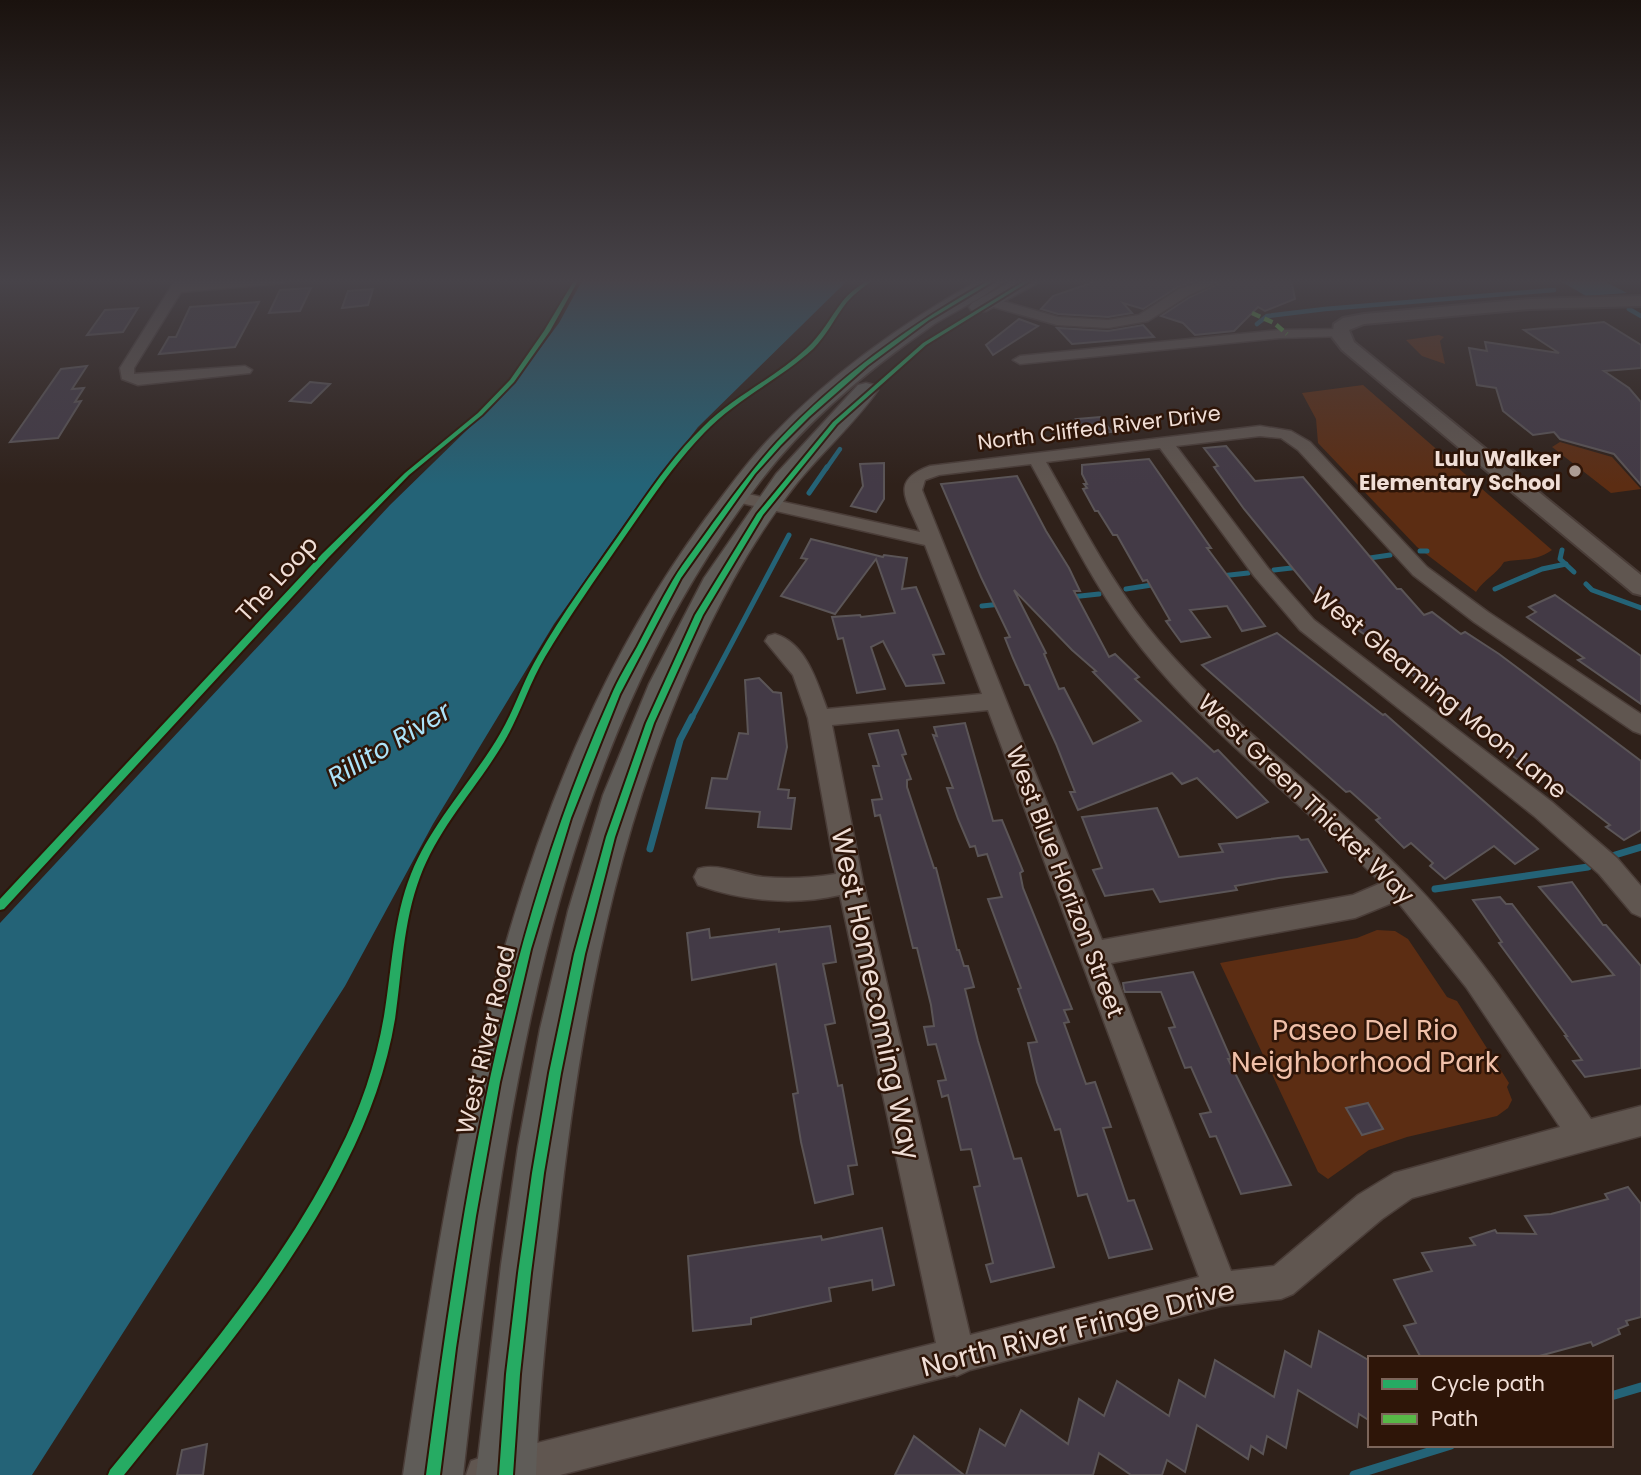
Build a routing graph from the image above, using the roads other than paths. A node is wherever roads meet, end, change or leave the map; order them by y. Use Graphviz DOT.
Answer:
graph roads {
  1 [pos="139,348"];
  2 [pos="886,348"];
  3 [pos="1142,348"];
  4 [pos="1350,348"];
  5 [pos="1020,360"];
  6 [pos="246,370"];
  7 [pos="1166,444"];
  8 [pos="1036,458"];
  9 [pos="915,474"];
  10 [pos="750,500"];
  11 [pos="933,541"];
  12 [pos="1641,587"];
  13 [pos="775,641"];
  14 [pos="995,701"];
  15 [pos="819,718"];
  16 [pos="1641,725"];
  17 [pos="707,877"];
  18 [pos="850,881"];
  19 [pos="1401,887"];
  20 [pos="1641,905"];
  21 [pos="1094,954"];
  22 [pos="1641,1121"];
  23 [pos="1584,1136"];
  24 [pos="1221,1289"];
  25 [pos="957,1358"];
  26 [pos="499,1473"];
  27 [pos="433,1475"];
  1 -- 6 [label="street"];
  2 -- 10 [label="main road, West River Road"];
  3 -- 5 [label="street"];
  4 -- 12 [label="street"];
  7 -- 8 [label="street, North Cliffed River Drive"];
  7 -- 16 [label="street, North Cliffed River Drive"];
  7 -- 20 [label="street, West Gleaming Moon Lane"];
  8 -- 9 [label="street, North Cliffed River Drive"];
  8 -- 19 [label="street, West Green Thicket Way"];
  9 -- 11 [label="street, West Blue Horizon Street"];
  10 -- 11 [label="street"];
  10 -- 26 [label="main road, West River Road"];
  10 -- 27 [label="main road, West River Road"];
  11 -- 14 [label="street, West Blue Horizon Street"];
  13 -- 15 [label="street, West Homecoming Way"];
  14 -- 15 [label="street"];
  14 -- 21 [label="street, West Blue Horizon Street"];
  15 -- 18 [label="street, West Homecoming Way"];
  17 -- 18 [label="street"];
  18 -- 25 [label="street, West Homecoming Way"];
  19 -- 21 [label="street"];
  19 -- 23 [label="street, West Green Thicket Way"];
  21 -- 24 [label="street, West Blue Horizon Street"];
  22 -- 23 [label="street, North River Fringe Drive"];
  23 -- 24 [label="street, North River Fringe Drive"];
  24 -- 25 [label="street, North River Fringe Drive"];
  25 -- 26 [label="street, North River Fringe Drive"];
}
